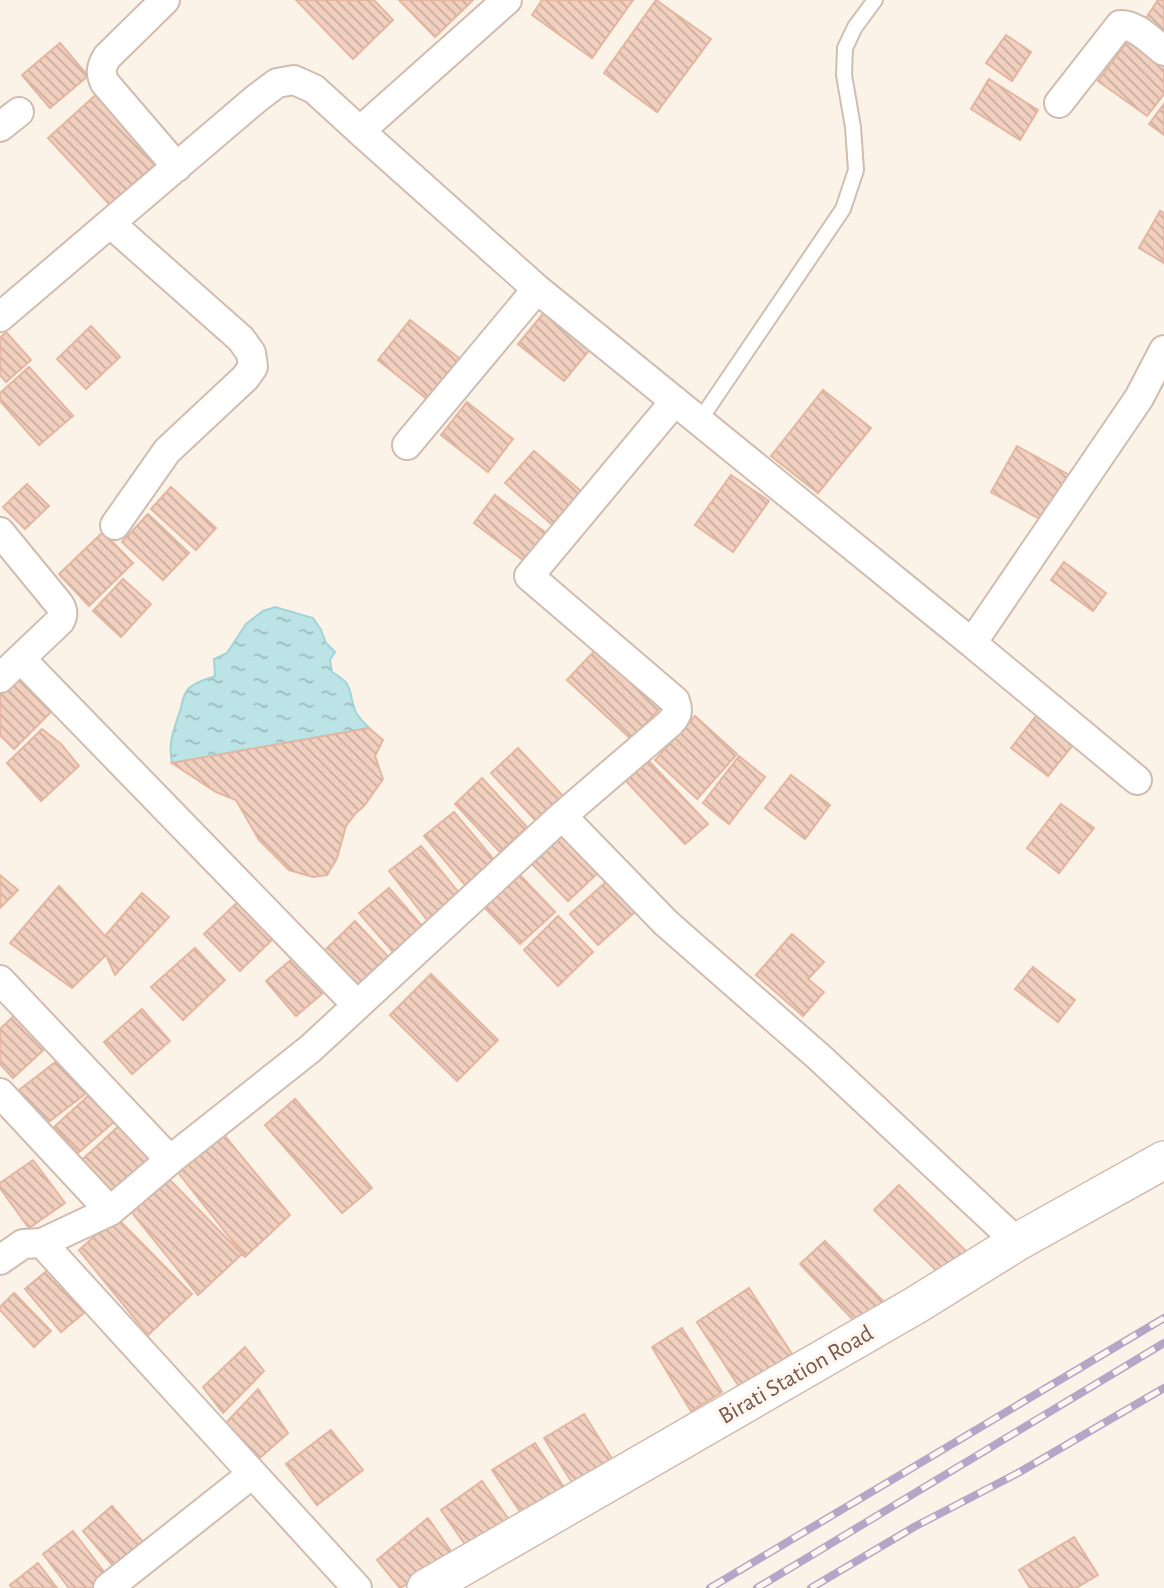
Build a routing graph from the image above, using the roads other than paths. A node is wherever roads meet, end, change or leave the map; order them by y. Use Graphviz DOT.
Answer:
graph roads {
  1 [pos="165,0"];
  2 [pos="507,0"];
  3 [pos="875,0"];
  4 [pos="1164,51"];
  5 [pos="1059,103"];
  6 [pos="360,131"];
  7 [pos="177,167"];
  8 [pos="110,223"];
  9 [pos="537,289"];
  10 [pos="0,317"];
  11 [pos="1164,350"];
  12 [pos="675,401"];
  13 [pos="699,420"];
  14 [pos="407,445"];
  15 [pos="115,525"];
  16 [pos="0,532"];
  17 [pos="972,643"];
  18 [pos="20,659"];
  19 [pos="0,678"];
  20 [pos="1138,780"];
  21 [pos="562,816"];
  22 [pos="0,980"];
  23 [pos="357,1005"];
  24 [pos="0,1093"];
  25 [pos="170,1160"];
  26 [pos="1164,1160"];
  27 [pos="110,1211"];
  28 [pos="1017,1242"];
  29 [pos="42,1243"];
  30 [pos="0,1260"];
  31 [pos="252,1475"];
  32 [pos="108,1588"];
  33 [pos="357,1588"];
  34 [pos="426,1588"];
  1 -- 7 [label="street"];
  2 -- 6 [label="street"];
  3 -- 13 [label="lane"];
  4 -- 5 [label="street"];
  6 -- 7 [label="street"];
  6 -- 9 [label="street"];
  7 -- 8 [label="street"];
  8 -- 10 [label="street"];
  8 -- 15 [label="street"];
  9 -- 12 [label="street"];
  9 -- 14 [label="street"];
  11 -- 17 [label="street"];
  12 -- 13 [label="street"];
  12 -- 21 [label="street"];
  13 -- 17 [label="street"];
  16 -- 18 [label="street"];
  17 -- 20 [label="street"];
  18 -- 19 [label="street"];
  18 -- 23 [label="street"];
  21 -- 23 [label="street"];
  21 -- 28 [label="street"];
  22 -- 25 [label="street"];
  23 -- 25 [label="street"];
  24 -- 27 [label="street"];
  25 -- 27 [label="street"];
  26 -- 28 [label="street, Birati Station Road"];
  27 -- 29 [label="street"];
  28 -- 34 [label="street, Birati Station Road"];
  29 -- 30 [label="street"];
  29 -- 31 [label="street"];
  31 -- 32 [label="street"];
  31 -- 33 [label="street"];
}
